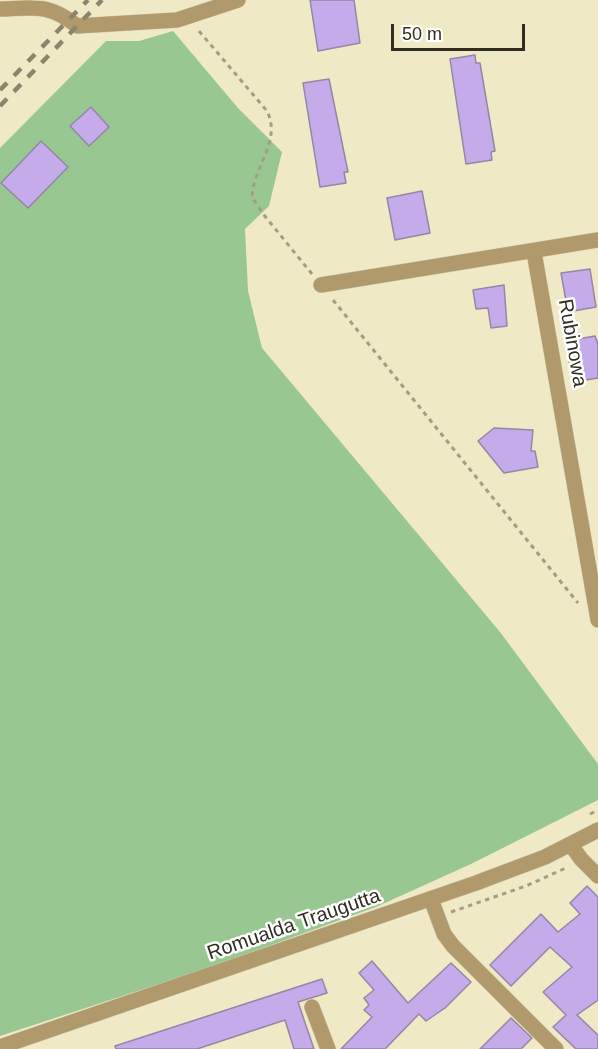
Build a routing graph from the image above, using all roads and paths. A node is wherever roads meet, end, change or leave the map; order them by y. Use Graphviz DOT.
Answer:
graph roads {
  1 [pos="238,0"];
  2 [pos="0,9"];
  3 [pos="187,17"];
  4 [pos="598,240"];
  5 [pos="534,252"];
  6 [pos="321,285"];
  7 [pos="584,610"];
  8 [pos="598,620"];
  9 [pos="598,830"];
  10 [pos="571,845"];
  11 [pos="581,859"];
  12 [pos="596,875"];
  13 [pos="431,899"];
  14 [pos="438,917"];
  15 [pos="312,1007"];
  16 [pos="0,1047"];
  17 [pos="328,1049"];
  18 [pos="556,1049"];
  1 -- 3 [label="street"];
  2 -- 3 [label="street"];
  3 -- 6 [label="path"];
  4 -- 5 [label="street"];
  5 -- 6 [label="street"];
  5 -- 8 [label="street, Rubinowa"];
  6 -- 7 [label="path"];
  9 -- 10 [label="street, Romualda Traugutta"];
  10 -- 11 [label="street"];
  10 -- 13 [label="street, Romualda Traugutta"];
  11 -- 12 [label="street"];
  11 -- 14 [label="path"];
  13 -- 14 [label="street"];
  13 -- 16 [label="street, Romualda Traugutta"];
  14 -- 18 [label="street"];
  15 -- 17 [label="street"];
}
